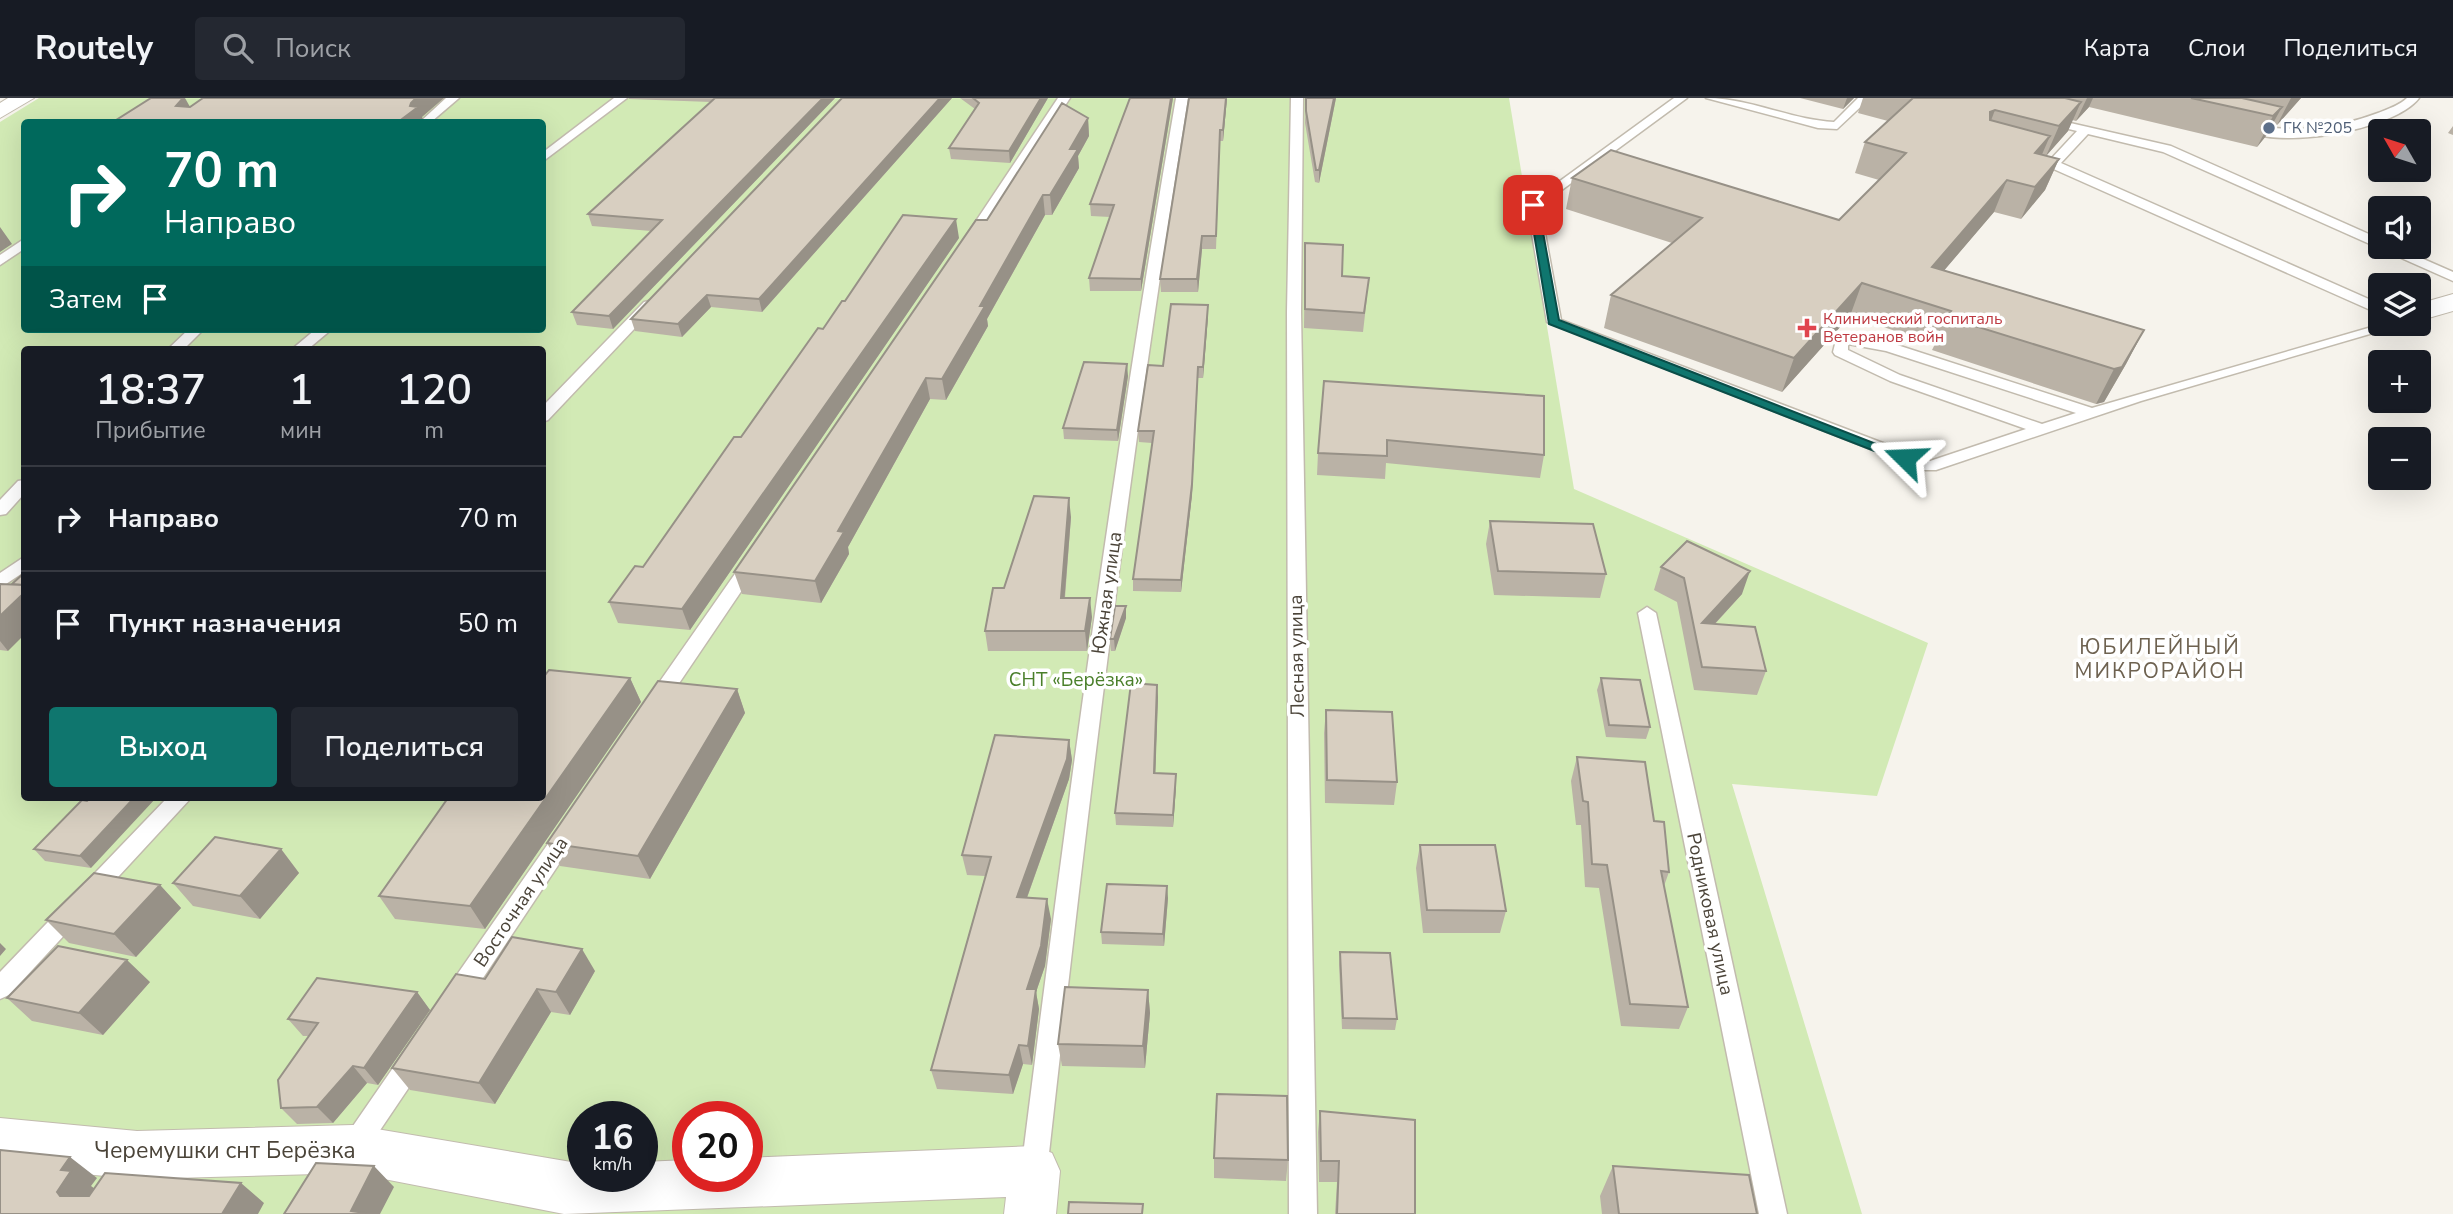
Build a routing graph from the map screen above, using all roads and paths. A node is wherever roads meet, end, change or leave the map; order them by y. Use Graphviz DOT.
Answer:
graph roads {
  1 [pos="23,98"];
  2 [pos="453,98"];
  3 [pos="621,98"];
  4 [pos="1064,98"];
  5 [pos="1182,98"];
  6 [pos="1297,98"];
  7 [pos="1681,98"];
  8 [pos="1712,98"];
  9 [pos="1864,98"];
  10 [pos="2413,98"];
  11 [pos="0,112"];
  12 [pos="2031,117"];
  13 [pos="428,119"];
  14 [pos="2227,122"];
  15 [pos="2085,130"];
  16 [pos="2018,155"];
  17 [pos="546,156"];
  18 [pos="2053,164"];
  19 [pos="2368,239"];
  20 [pos="21,245"];
  21 [pos="2412,259"];
  22 [pos="0,261"];
  23 [pos="957,261"];
  24 [pos="2453,277"];
  25 [pos="658,296"];
  26 [pos="2453,302"];
  27 [pos="2368,304"];
  28 [pos="2431,309"];
  29 [pos="2368,332"];
  30 [pos="193,333"];
  31 [pos="320,333"];
  32 [pos="178,346"];
  33 [pos="303,346"];
  34 [pos="546,413"];
  35 [pos="2092,413"];
  36 [pos="2043,430"];
  37 [pos="21,488"];
  38 [pos="0,510"];
  39 [pos="761,549"];
  40 [pos="21,565"];
  41 [pos="1,581"];
  42 [pos="1647,613"];
  43 [pos="643,722"];
  44 [pos="177,801"];
  45 [pos="580,814"];
  46 [pos="0,988"];
  47 [pos="447,1010"];
  48 [pos="424,1045"];
  49 [pos="0,1142"];
  50 [pos="353,1149"];
  51 [pos="1032,1192"];
  52 [pos="566,1202"];
  53 [pos="1303,1214"];
  54 [pos="1773,1214"];
  1 -- 11 [label="street"];
  2 -- 13 [label="lane"];
  3 -- 17 [label="lane"];
  4 -- 23 [label="lane"];
  5 -- 51 [label="lane, Южная улица"];
  6 -- 53 [label="lane, Лесная улица"];
  7 -- 36 [label="lane"];
  8 -- 9 [label="lane"];
  10 -- 14 [label="lane"];
  12 -- 15 [label="lane"];
  15 -- 18 [label="lane"];
  15 -- 19 [label="lane"];
  16 -- 18 [label="lane"];
  18 -- 27 [label="lane"];
  20 -- 22 [label="lane"];
  21 -- 24 [label="lane"];
  25 -- 34 [label="lane"];
  26 -- 28 [label="street"];
  29 -- 35 [label="lane"];
  30 -- 32 [label="lane"];
  31 -- 33 [label="lane"];
  35 -- 36 [label="lane"];
  35 -- 36 [label="lane"];
  37 -- 38 [label="lane"];
  39 -- 43 [label="lane"];
  40 -- 41 [label="lane"];
  42 -- 54 [label="lane, Родниковая улица"];
  44 -- 46 [label="lane"];
  45 -- 47 [label="lane, Восточная улица"];
  48 -- 50 [label="lane"];
  49 -- 50 [label="street, Черемушки снт Берёзка"];
  50 -- 52 [label="street, Черемушки снт Берёзка"];
  51 -- 52 [label="street, Черемушки снт Берёзка"];
}
